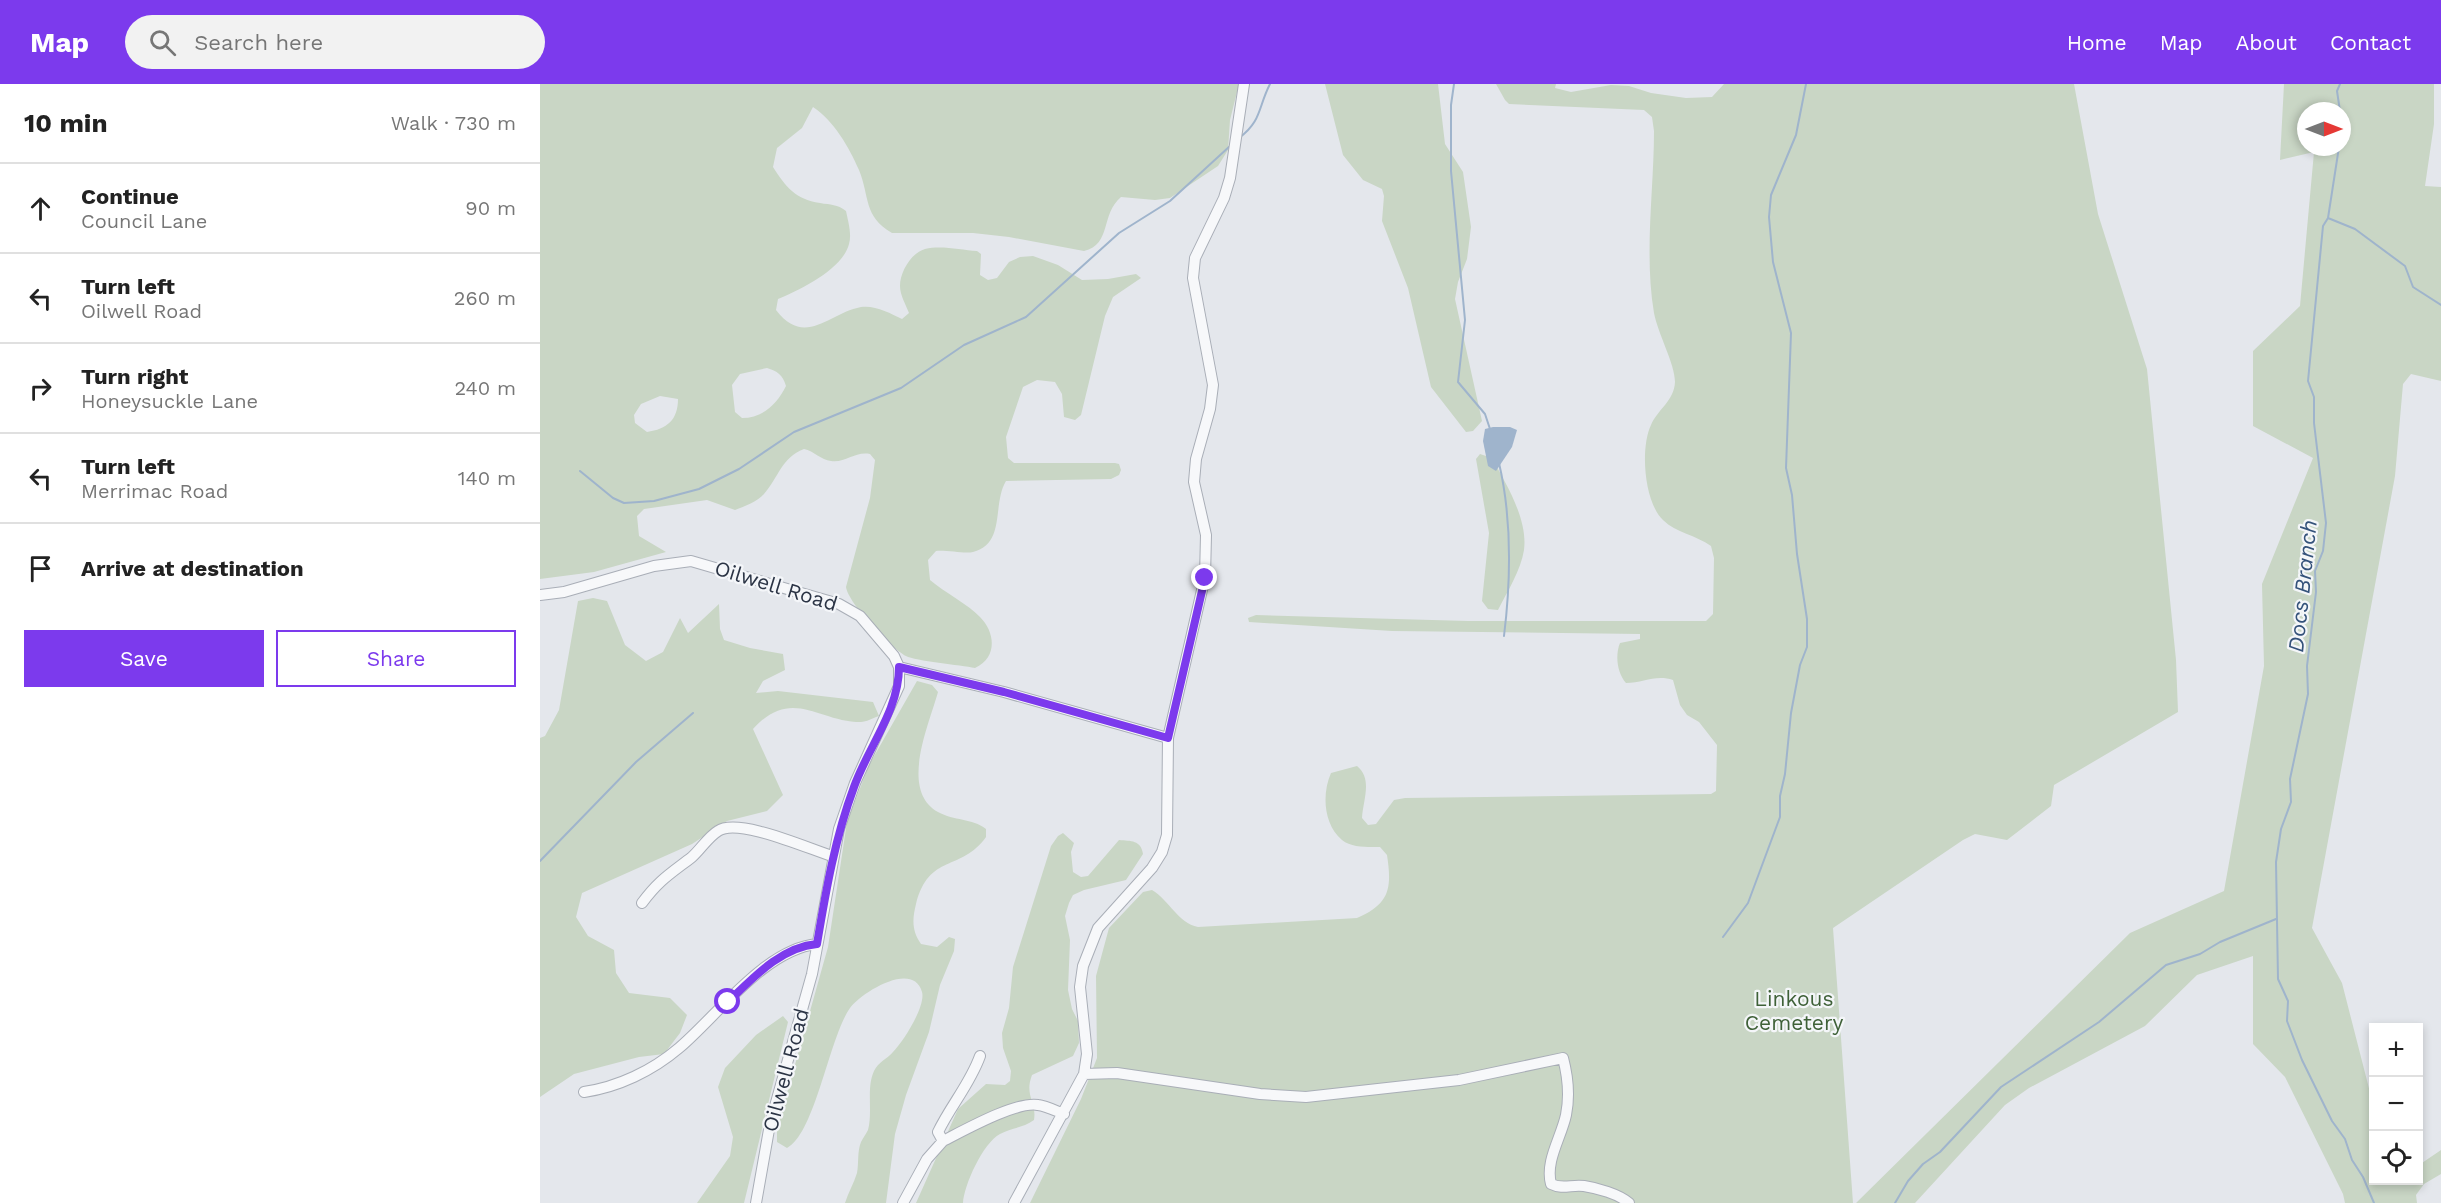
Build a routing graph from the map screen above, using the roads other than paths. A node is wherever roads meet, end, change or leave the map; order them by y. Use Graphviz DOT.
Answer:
graph roads {
  1 [pos="1244,84"];
  2 [pos="540,595"];
  3 [pos="899,667"];
  4 [pos="1168,738"];
  5 [pos="832,856"];
  6 [pos="642,903"];
  7 [pos="817,944"];
  8 [pos="980,1056"];
  9 [pos="1084,1074"];
  10 [pos="584,1092"];
  11 [pos="1064,1114"];
  12 [pos="943,1141"];
  13 [pos="756,1203"];
  14 [pos="903,1203"];
  15 [pos="1014,1203"];
  16 [pos="1629,1203"];
  1 -- 4 [label="street"];
  2 -- 3 [label="street, Oilwell Road"];
  3 -- 4 [label="street"];
  3 -- 5 [label="street, Oilwell Road"];
  4 -- 9 [label="street"];
  5 -- 6 [label="street"];
  5 -- 7 [label="street, Oilwell Road"];
  7 -- 10 [label="street"];
  7 -- 13 [label="street, Oilwell Road"];
  8 -- 12 [label="street"];
  9 -- 11 [label="street"];
  9 -- 16 [label="street"];
  11 -- 12 [label="street"];
  11 -- 15 [label="street"];
  12 -- 14 [label="street"];
}
